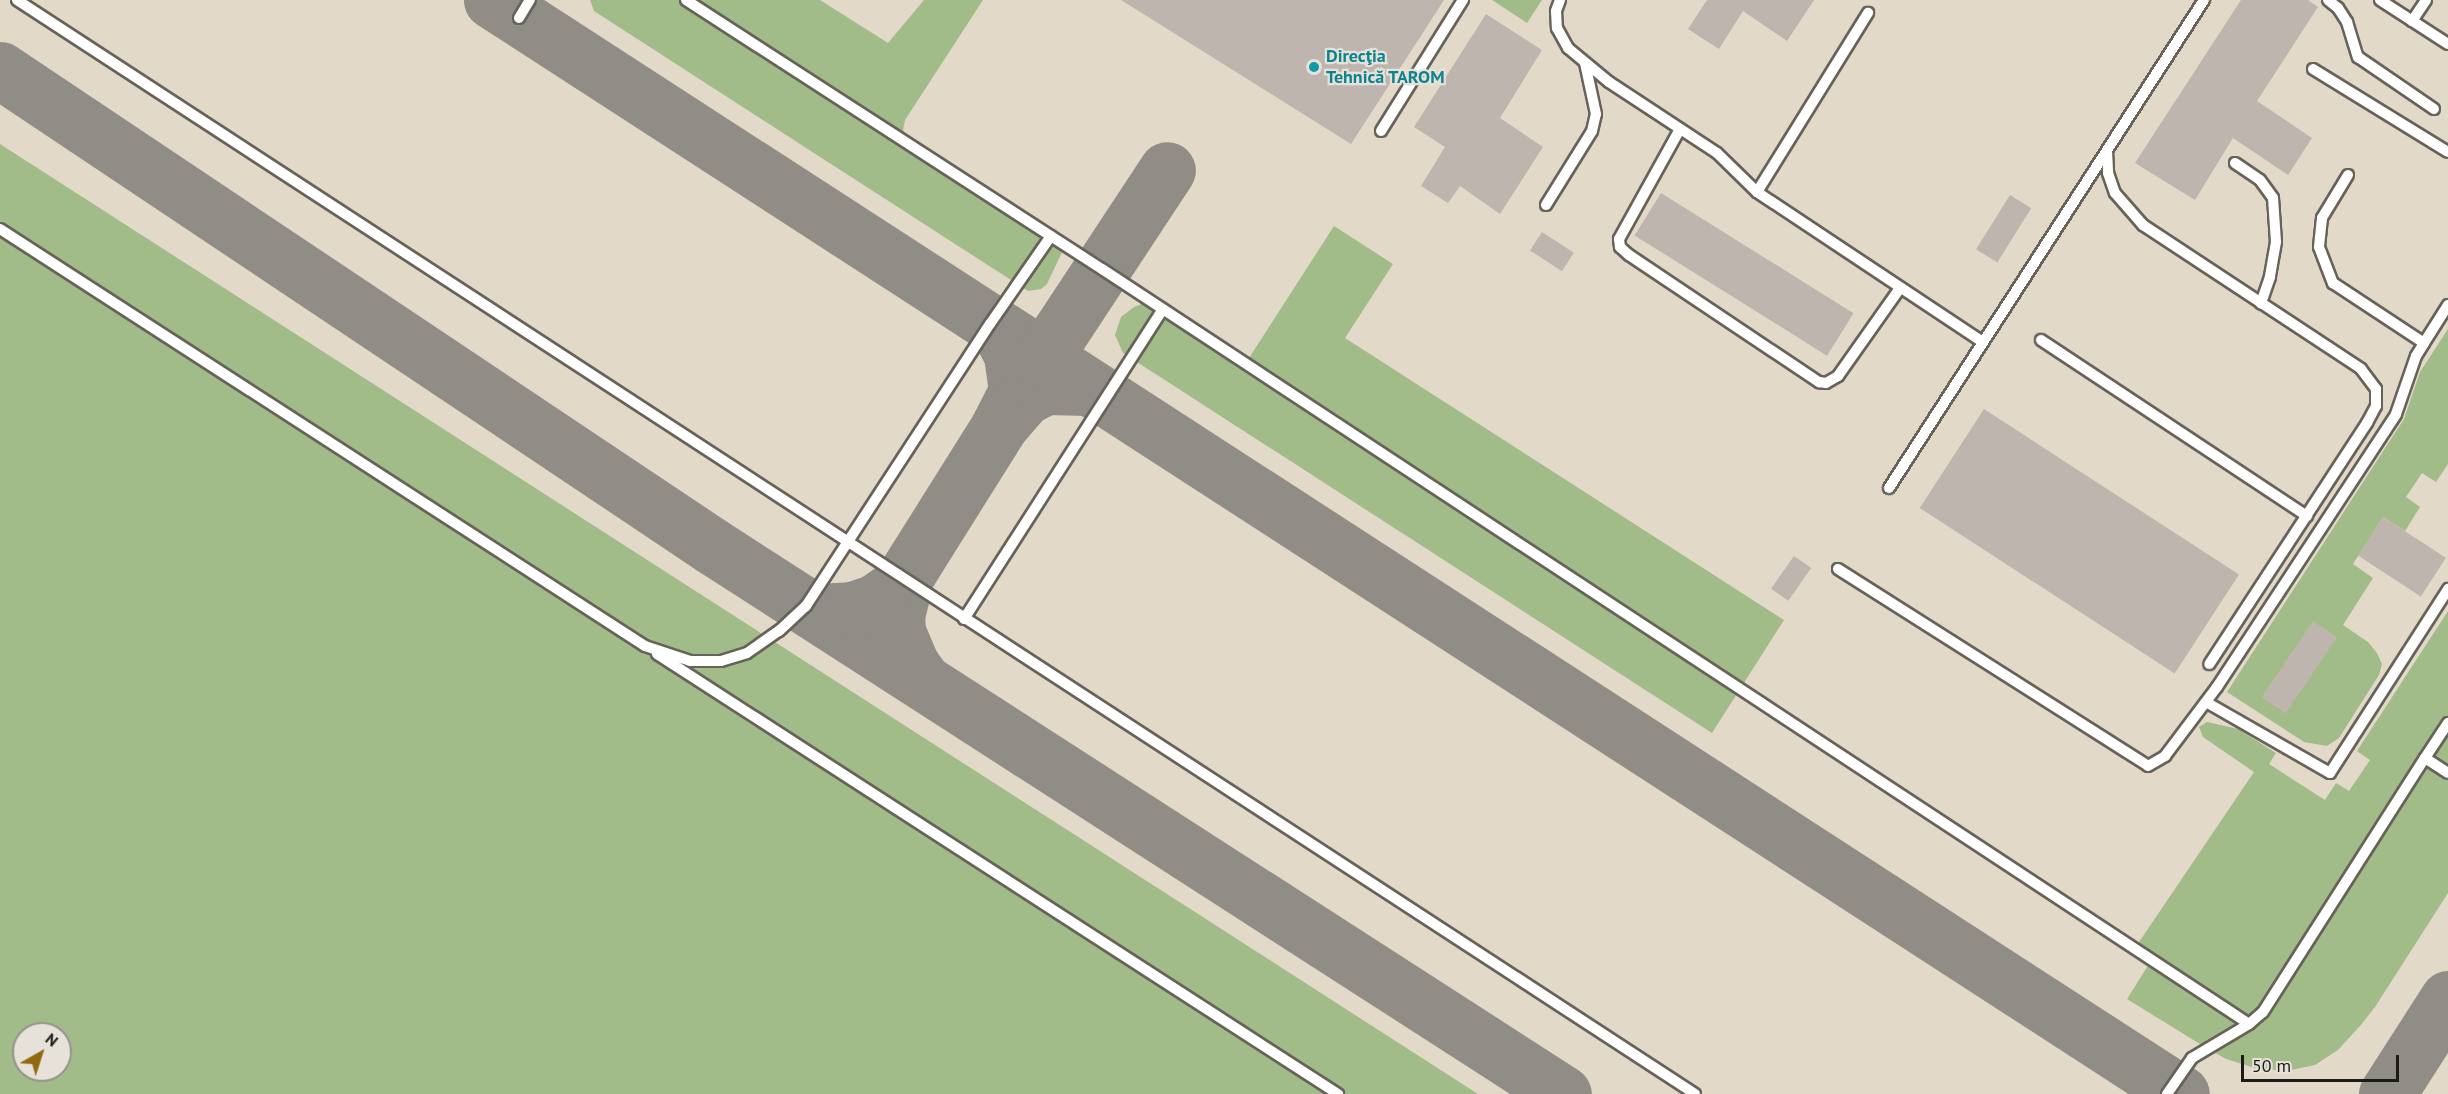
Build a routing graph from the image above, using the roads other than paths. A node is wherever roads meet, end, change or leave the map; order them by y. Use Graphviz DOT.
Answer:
graph roads {
  1 [pos="17,0"];
  2 [pos="530,0"];
  3 [pos="686,0"];
  4 [pos="1463,0"];
  5 [pos="1560,0"];
  6 [pos="2204,0"];
  7 [pos="2328,0"];
  8 [pos="2380,0"];
  9 [pos="2426,0"];
  10 [pos="1868,13"];
  11 [pos="519,18"];
  12 [pos="2412,21"];
  13 [pos="2448,44"];
  14 [pos="1585,63"];
  15 [pos="2313,69"];
  16 [pos="2434,109"];
  17 [pos="1680,129"];
  18 [pos="1381,131"];
  19 [pos="2107,151"];
  20 [pos="2448,152"];
  21 [pos="2235,163"];
  22 [pos="2348,175"];
  23 [pos="1757,192"];
  24 [pos="1546,205"];
  25 [pos="0,229"];
  26 [pos="1051,236"];
  27 [pos="1900,288"];
  28 [pos="2261,303"];
  29 [pos="2448,305"];
  30 [pos="1163,309"];
  31 [pos="2040,340"];
  32 [pos="1983,342"];
  33 [pos="2424,343"];
  34 [pos="1889,488"];
  35 [pos="2307,516"];
  36 [pos="847,543"];
  37 [pos="1838,569"];
  38 [pos="2448,589"];
  39 [pos="964,620"];
  40 [pos="645,646"];
  41 [pos="2209,663"];
  42 [pos="2206,702"];
  43 [pos="2448,723"];
  44 [pos="2425,758"];
  45 [pos="2448,773"];
  46 [pos="2248,1024"];
  47 [pos="1338,1094"];
  48 [pos="1695,1094"];
  49 [pos="2167,1094"];
  1 -- 36 [label="lane"];
  2 -- 11 [label="lane"];
  3 -- 26 [label="lane"];
  4 -- 18 [label="lane"];
  5 -- 14 [label="lane"];
  6 -- 19 [label="lane"];
  7 -- 16 [label="lane"];
  8 -- 12 [label="lane"];
  9 -- 12 [label="lane"];
  10 -- 23 [label="lane"];
  12 -- 13 [label="lane"];
  14 -- 17 [label="lane"];
  14 -- 24 [label="lane"];
  15 -- 20 [label="lane"];
  17 -- 23 [label="lane"];
  17 -- 27 [label="lane"];
  19 -- 28 [label="lane"];
  19 -- 32 [label="lane"];
  21 -- 28 [label="lane"];
  22 -- 33 [label="lane"];
  23 -- 27 [label="lane"];
  25 -- 40 [label="lane"];
  26 -- 30 [label="lane"];
  26 -- 36 [label="lane"];
  27 -- 32 [label="lane"];
  28 -- 35 [label="lane"];
  29 -- 33 [label="lane"];
  30 -- 39 [label="lane"];
  30 -- 46 [label="lane"];
  31 -- 35 [label="lane"];
  32 -- 34 [label="lane"];
  33 -- 42 [label="lane"];
  35 -- 41 [label="lane"];
  36 -- 39 [label="lane"];
  36 -- 40 [label="lane"];
  37 -- 42 [label="lane"];
  38 -- 42 [label="lane"];
  39 -- 48 [label="lane"];
  40 -- 47 [label="lane"];
  43 -- 44 [label="lane"];
  44 -- 45 [label="lane"];
  44 -- 46 [label="lane"];
  46 -- 49 [label="lane"];
}
